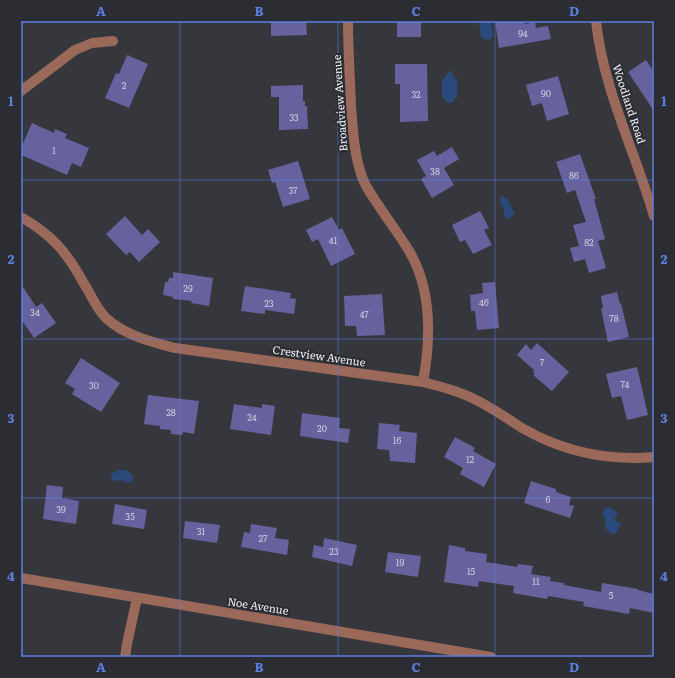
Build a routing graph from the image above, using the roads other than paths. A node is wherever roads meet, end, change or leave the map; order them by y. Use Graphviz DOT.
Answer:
graph roads {
  1 [pos="348,21"];
  2 [pos="596,21"];
  3 [pos="113,41"];
  4 [pos="21,91"];
  5 [pos="654,216"];
  6 [pos="21,217"];
  7 [pos="423,382"];
  8 [pos="654,457"];
  9 [pos="21,578"];
  10 [pos="137,598"];
  11 [pos="125,657"];
  12 [pos="491,657"];
  1 -- 7 [label="street, Broadview Avenue"];
  2 -- 5 [label="street, Woodland Road"];
  3 -- 4 [label="street"];
  6 -- 7 [label="street, Crestview Avenue"];
  7 -- 8 [label="street, Crestview Avenue"];
  9 -- 10 [label="street, Noe Avenue"];
  10 -- 11 [label="street"];
  10 -- 12 [label="street, Noe Avenue"];
}
